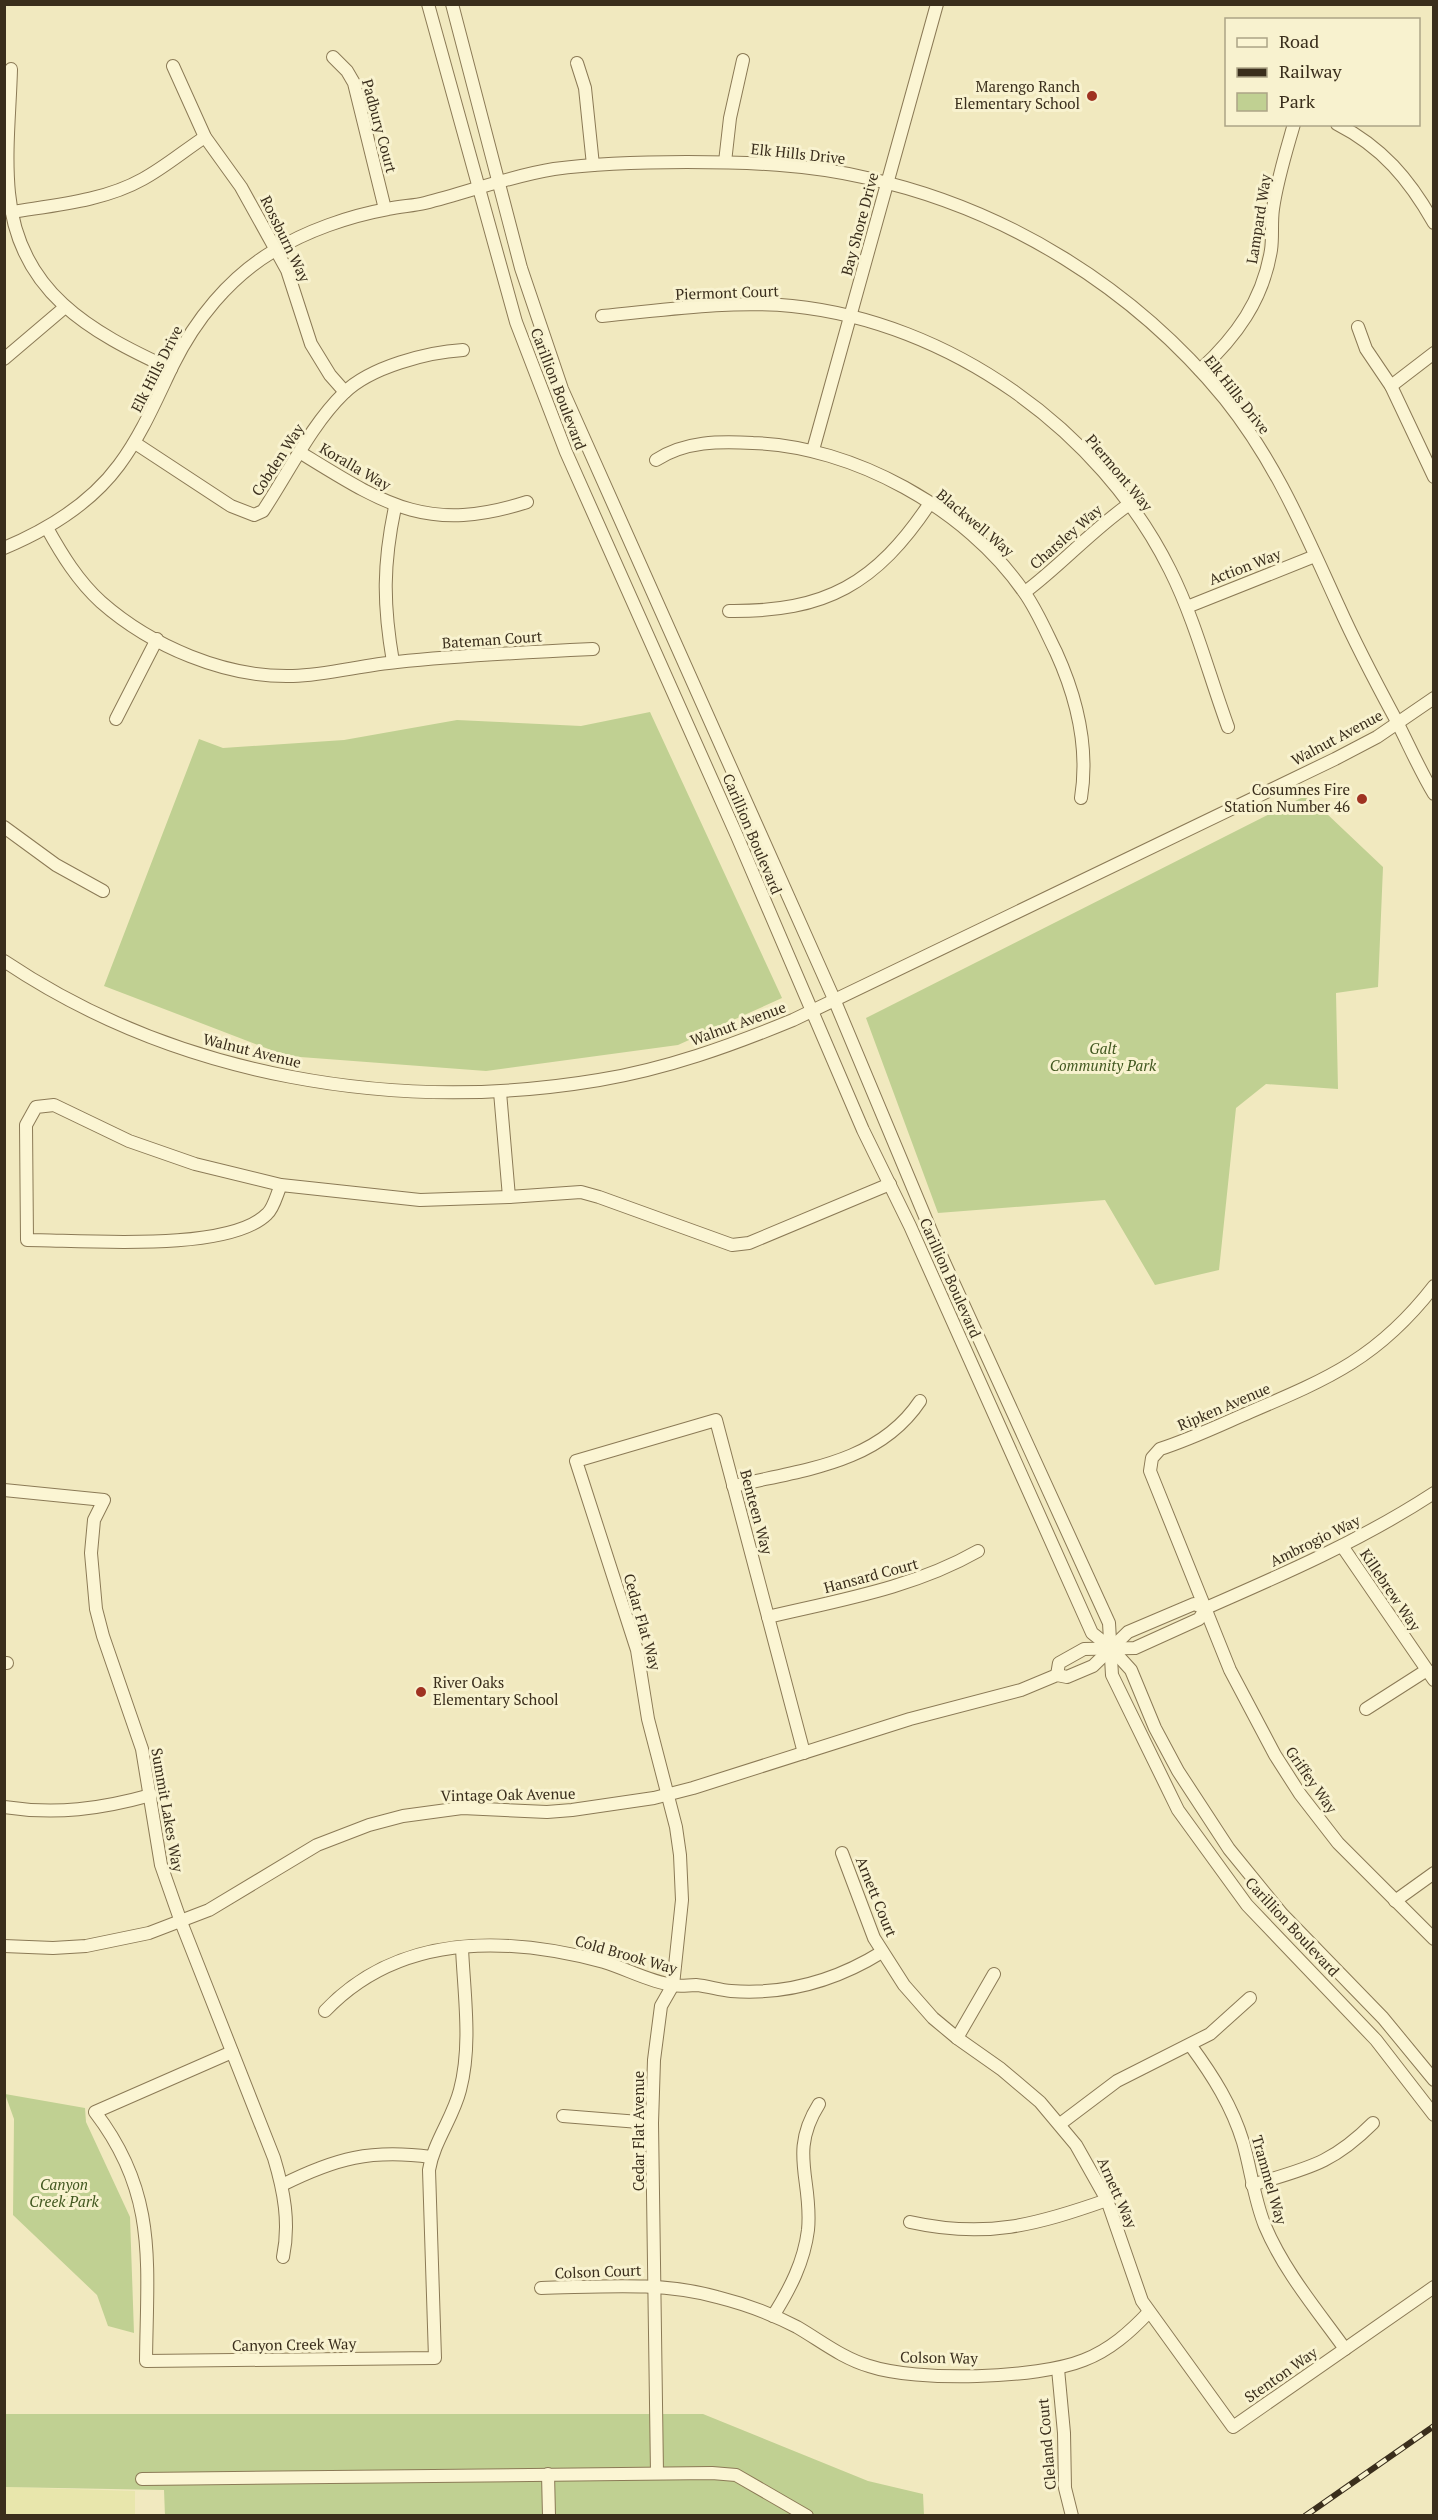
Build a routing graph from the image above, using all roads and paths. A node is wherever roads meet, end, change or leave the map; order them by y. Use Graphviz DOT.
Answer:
graph roads {
  1 [pos="428,4"];
  2 [pos="452,4"];
  3 [pos="937,4"];
  4 [pos="333,57"];
  5 [pos="743,60"];
  6 [pos="577,63"];
  7 [pos="173,66"];
  8 [pos="11,69"];
  9 [pos="1293,126"];
  10 [pos="1340,126"];
  11 [pos="205,136"];
  12 [pos="725,162"];
  13 [pos="593,165"];
  14 [pos="499,181"];
  15 [pos="886,183"];
  16 [pos="478,187"];
  17 [pos="385,209"];
  18 [pos="12,212"];
  19 [pos="1434,223"];
  20 [pos="274,250"];
  21 [pos="64,308"];
  22 [pos="602,316"];
  23 [pos="851,316"];
  24 [pos="1358,327"];
  25 [pos="463,350"];
  26 [pos="1434,353"];
  27 [pos="4,359"];
  28 [pos="171,369"];
  29 [pos="1200,370"];
  30 [pos="1390,386"];
  31 [pos="345,392"];
  32 [pos="135,443"];
  33 [pos="813,450"];
  34 [pos="301,453"];
  35 [pos="656,460"];
  36 [pos="1434,477"];
  37 [pos="527,502"];
  38 [pos="930,503"];
  39 [pos="1128,505"];
  40 [pos="395,507"];
  41 [pos="47,528"];
  42 [pos="4,548"];
  43 [pos="1315,556"];
  44 [pos="1024,592"];
  45 [pos="1187,607"];
  46 [pos="729,611"];
  47 [pos="157,639"];
  48 [pos="593,649"];
  49 [pos="393,662"];
  50 [pos="1434,698"];
  51 [pos="116,719"];
  52 [pos="1398,722"];
  53 [pos="1228,727"];
  54 [pos="1434,794"];
  55 [pos="1081,798"];
  56 [pos="4,827"];
  57 [pos="103,891"];
  58 [pos="4,961"];
  59 [pos="834,999"];
  60 [pos="810,1011"];
  61 [pos="500,1092"];
  62 [pos="890,1184"];
  63 [pos="280,1185"];
  64 [pos="509,1197"];
  65 [pos="1434,1286"];
  66 [pos="920,1401"];
  67 [pos="576,1461"];
  68 [pos="733,1486"];
  69 [pos="4,1490"];
  70 [pos="1434,1492"];
  71 [pos="1342,1546"];
  72 [pos="978,1551"];
  73 [pos="1206,1608"];
  74 [pos="768,1617"];
  75 [pos="1111,1648"];
  76 [pos="1057,1675"];
  77 [pos="1430,1675"];
  78 [pos="1366,1709"];
  79 [pos="804,1753"];
  80 [pos="151,1794"];
  81 [pos="669,1795"];
  82 [pos="4,1807"];
  83 [pos="843,1854"];
  84 [pos="1434,1873"];
  85 [pos="1395,1901"];
  86 [pos="181,1922"];
  87 [pos="1434,1939"];
  88 [pos="4,1946"];
  89 [pos="462,1948"];
  90 [pos="882,1952"];
  91 [pos="994,1974"];
  92 [pos="673,1985"];
  93 [pos="1250,1998"];
  94 [pos="325,2011"];
  95 [pos="957,2038"];
  96 [pos="1191,2046"];
  97 [pos="232,2052"];
  98 [pos="1434,2080"];
  99 [pos="819,2104"];
  100 [pos="1434,2115"];
  101 [pos="563,2116"];
  102 [pos="652,2123"];
  103 [pos="1373,2123"];
  104 [pos="1060,2124"];
  105 [pos="431,2157"];
  106 [pos="282,2185"];
  107 [pos="1252,2185"];
  108 [pos="1107,2200"];
  109 [pos="910,2222"];
  110 [pos="283,2257"];
  111 [pos="655,2285"];
  112 [pos="1434,2288"];
  113 [pos="541,2289"];
  114 [pos="1149,2312"];
  115 [pos="773,2316"];
  116 [pos="1345,2349"];
  117 [pos="1058,2369"];
  118 [pos="1233,2427"];
  119 [pos="657,2473"];
  120 [pos="548,2474"];
  121 [pos="142,2479"];
  122 [pos="549,2516"];
  123 [pos="807,2516"];
  124 [pos="1072,2516"];
  1 -- 16 [label="street, Carillion Boulevard"];
  2 -- 14 [label="street, Carillion Boulevard"];
  3 -- 15 [label="street, Bay Shore Drive"];
  4 -- 17 [label="street, Padbury Court"];
  5 -- 12 [label="street"];
  6 -- 13 [label="street"];
  7 -- 11 [label="street, Rossburn Way"];
  8 -- 18 [label="street"];
  9 -- 29 [label="street, Lampard Way"];
  10 -- 19 [label="street"];
  11 -- 18 [label="street"];
  11 -- 20 [label="street, Rossburn Way"];
  12 -- 13 [label="street, Elk Hills Drive"];
  12 -- 15 [label="street, Elk Hills Drive"];
  13 -- 14 [label="street, Elk Hills Drive"];
  14 -- 16 [label="street, Elk Hills Drive"];
  14 -- 59 [label="street, Carillion Boulevard"];
  15 -- 23 [label="street, Bay Shore Drive"];
  15 -- 29 [label="street, Elk Hills Drive"];
  16 -- 17 [label="street, Elk Hills Drive"];
  16 -- 60 [label="street, Carillion Boulevard"];
  17 -- 20 [label="street, Elk Hills Drive"];
  18 -- 21 [label="street"];
  20 -- 28 [label="street, Elk Hills Drive"];
  20 -- 31 [label="street, Rossburn Way"];
  21 -- 27 [label="street"];
  21 -- 28 [label="street"];
  22 -- 23 [label="street, Piermont Court"];
  23 -- 33 [label="street, Bay Shore Drive"];
  23 -- 39 [label="street, Piermont Way"];
  24 -- 30 [label="street"];
  25 -- 31 [label="street"];
  26 -- 30 [label="street"];
  28 -- 32 [label="street, Elk Hills Drive"];
  29 -- 43 [label="street, Elk Hills Drive"];
  30 -- 36 [label="street"];
  31 -- 34 [label="street, Cobden Way"];
  32 -- 34 [label="street, Cobden Way"];
  32 -- 41 [label="street, Elk Hills Drive"];
  33 -- 35 [label="street, Blackwell Way"];
  33 -- 38 [label="street, Blackwell Way"];
  34 -- 40 [label="street, Koralla Way"];
  37 -- 40 [label="street, Koralla Way"];
  38 -- 44 [label="street, Blackwell Way"];
  38 -- 46 [label="street"];
  39 -- 44 [label="street, Charsley Way"];
  39 -- 45 [label="street, Piermont Way"];
  40 -- 49 [label="street"];
  41 -- 42 [label="street, Elk Hills Drive"];
  41 -- 47 [label="street, Bateman Court"];
  43 -- 45 [label="street, Action Way"];
  43 -- 52 [label="street, Elk Hills Drive"];
  44 -- 55 [label="street, Blackwell Way"];
  45 -- 53 [label="street, Piermont Way"];
  47 -- 49 [label="street, Bateman Court"];
  47 -- 51 [label="street"];
  48 -- 49 [label="street, Bateman Court"];
  50 -- 52 [label="street, Walnut Avenue"];
  52 -- 54 [label="street, Elk Hills Drive"];
  52 -- 59 [label="street, Walnut Avenue"];
  56 -- 57 [label="street"];
  58 -- 61 [label="street, Walnut Avenue"];
  59 -- 60 [label="street, Walnut Avenue"];
  59 -- 75 [label="street, Carillion Boulevard"];
  60 -- 61 [label="street, Walnut Avenue"];
  60 -- 62 [label="street, Carillion Boulevard"];
  61 -- 64 [label="street"];
  62 -- 64 [label="street"];
  62 -- 75 [label="street, Carillion Boulevard"];
  63 -- 63 [label="street"];
  63 -- 64 [label="street"];
  65 -- 73 [label="street, Ripken Avenue"];
  66 -- 68 [label="street"];
  67 -- 68 [label="street, Benteen Way"];
  67 -- 81 [label="street, Cedar Flat Way"];
  68 -- 74 [label="street, Benteen Way"];
  69 -- 80 [label="street, Summit Lakes Way"];
  70 -- 71 [label="street, Ambrogio Way"];
  71 -- 73 [label="street, Ambrogio Way"];
  71 -- 77 [label="street, Killebrew Way"];
  72 -- 74 [label="street, Hansard Court"];
  73 -- 75 [label="street, Ambrogio Way"];
  73 -- 75 [label="street, Ambrogio Way"];
  73 -- 85 [label="street, Griffey Way"];
  74 -- 79 [label="street, Benteen Way"];
  75 -- 76 [label="street, Vintage Oak Avenue"];
  75 -- 76 [label="street, Vintage Oak Avenue"];
  75 -- 98 [label="street, Carillion Boulevard"];
  75 -- 100 [label="street, Carillion Boulevard"];
  76 -- 79 [label="street, Vintage Oak Avenue"];
  77 -- 78 [label="street"];
  79 -- 81 [label="street, Vintage Oak Avenue"];
  80 -- 82 [label="street"];
  80 -- 86 [label="street, Summit Lakes Way"];
  81 -- 86 [label="street, Vintage Oak Avenue"];
  81 -- 92 [label="street, Cedar Flat Avenue"];
  83 -- 90 [label="street, Arnett Court"];
  84 -- 85 [label="street"];
  85 -- 87 [label="street, Griffey Way"];
  86 -- 88 [label="street, Vintage Oak Avenue"];
  86 -- 97 [label="street, Summit Lakes Way"];
  89 -- 92 [label="street, Cold Brook Way"];
  89 -- 94 [label="street, Cold Brook Way"];
  89 -- 105 [label="street, Canyon Creek Way"];
  90 -- 92 [label="street, Cold Brook Way"];
  90 -- 95 [label="street, Arnett Way"];
  91 -- 95 [label="street"];
  92 -- 102 [label="street, Cedar Flat Avenue"];
  93 -- 96 [label="street"];
  95 -- 104 [label="street, Arnett Way"];
  96 -- 104 [label="street"];
  96 -- 107 [label="street, Trammel Way"];
  97 -- 105 [label="street, Canyon Creek Way"];
  97 -- 106 [label="street, Summit Lakes Way"];
  99 -- 115 [label="street"];
  101 -- 102 [label="street"];
  102 -- 111 [label="street, Cedar Flat Avenue"];
  103 -- 107 [label="street"];
  104 -- 108 [label="street, Arnett Way"];
  105 -- 106 [label="street"];
  106 -- 110 [label="street, Summit Lakes Way"];
  107 -- 116 [label="street, Trammel Way"];
  108 -- 109 [label="street"];
  108 -- 114 [label="street, Arnett Way"];
  111 -- 113 [label="street, Colson Court"];
  111 -- 115 [label="street, Colson Way"];
  111 -- 119 [label="street, Cedar Flat Avenue"];
  112 -- 116 [label="street, Stenton Way"];
  114 -- 117 [label="street, Colson Way"];
  114 -- 118 [label="street, Arnett Way"];
  115 -- 117 [label="street, Colson Way"];
  116 -- 118 [label="street, Stenton Way"];
  117 -- 124 [label="street, Cleland Court"];
  119 -- 120 [label="street"];
  119 -- 123 [label="street"];
  120 -- 121 [label="street"];
  120 -- 122 [label="street"];
}
